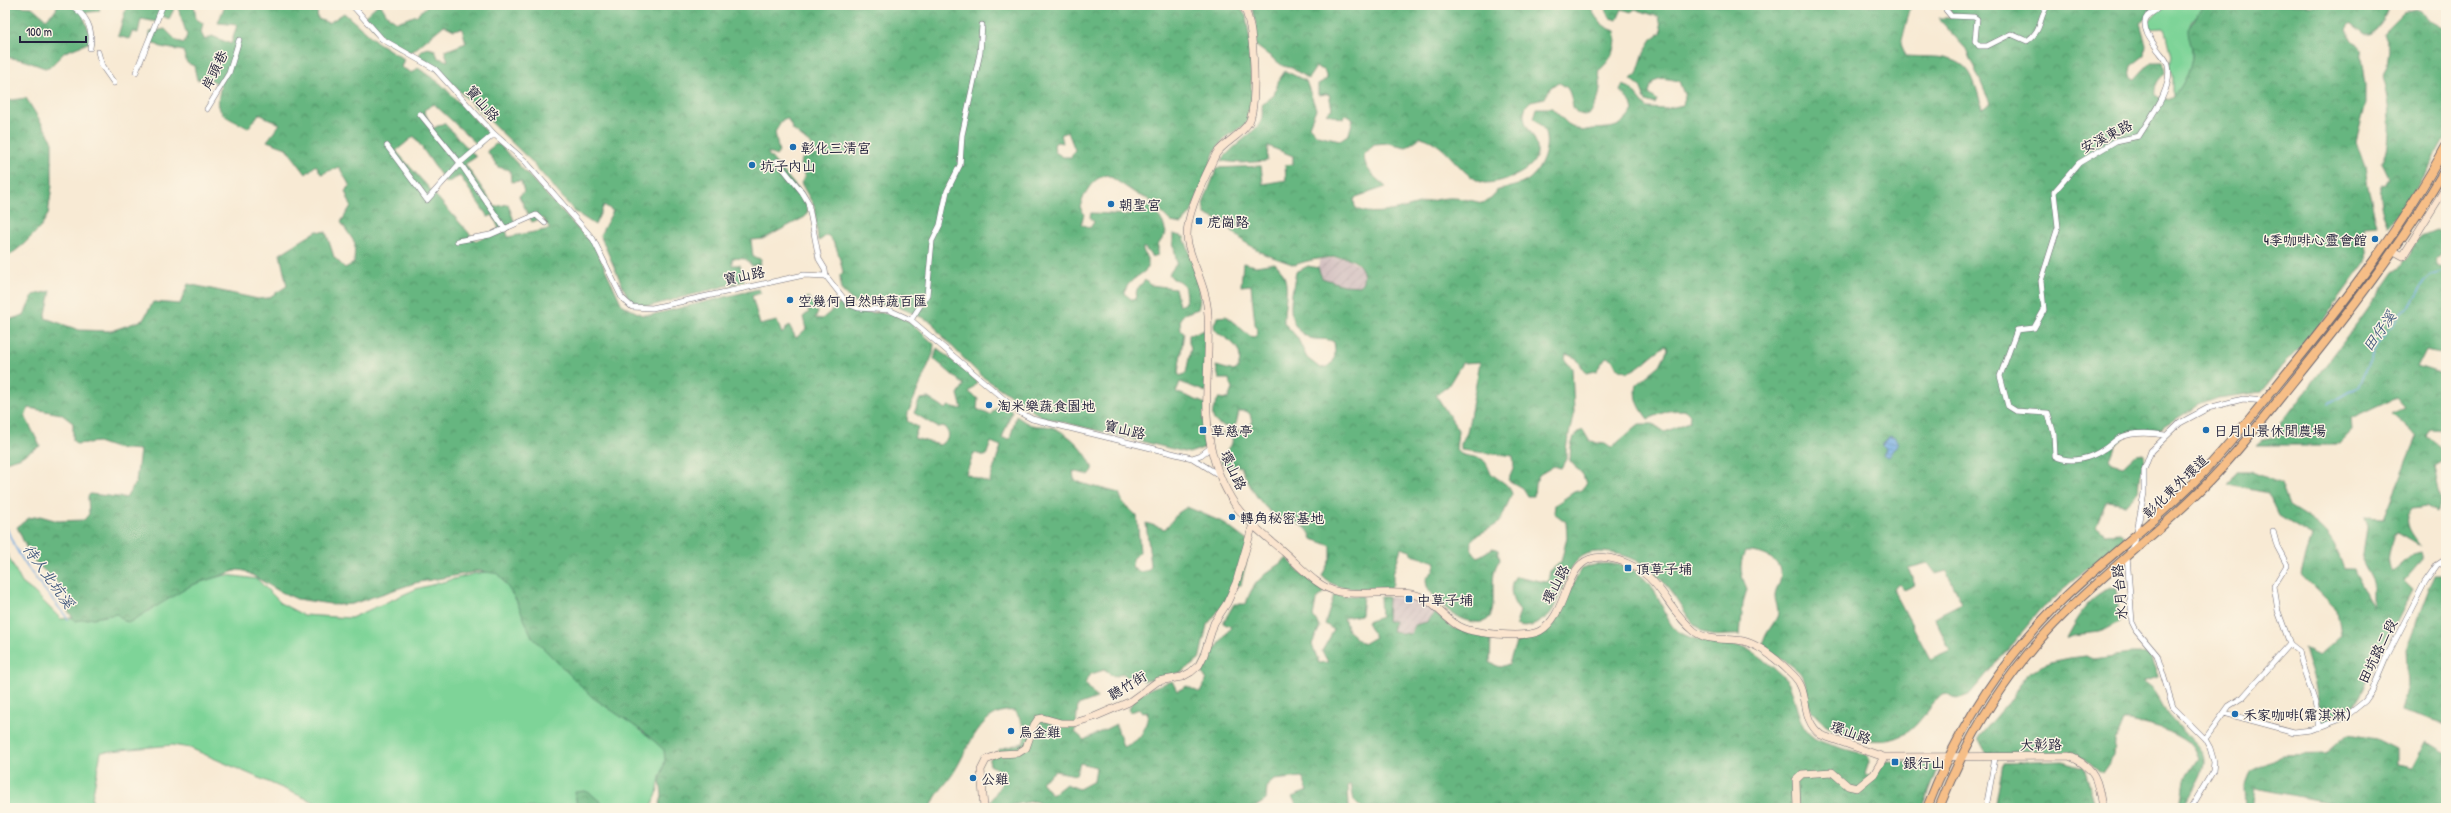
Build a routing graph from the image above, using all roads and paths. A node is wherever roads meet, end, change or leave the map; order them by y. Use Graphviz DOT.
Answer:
graph roads {
  1 [pos="70,5"];
  2 [pos="163,5"];
  3 [pos="352,5"];
  4 [pos="1242,5"];
  5 [pos="1946,5"];
  6 [pos="2048,5"];
  7 [pos="2160,5"];
  8 [pos="982,25"];
  9 [pos="239,40"];
  10 [pos="90,48"];
  11 [pos="98,52"];
  12 [pos="136,72"];
  13 [pos="114,83"];
  14 [pos="207,109"];
  15 [pos="420,114"];
  16 [pos="494,134"];
  17 [pos="387,146"];
  18 [pos="2446,146"];
  19 [pos="2446,154"];
  20 [pos="777,161"];
  21 [pos="460,163"];
  22 [pos="2446,168"];
  23 [pos="2446,175"];
  24 [pos="2446,187"];
  25 [pos="545,223"];
  26 [pos="2407,225"];
  27 [pos="505,229"];
  28 [pos="457,241"];
  29 [pos="2395,252"];
  30 [pos="826,276"];
  31 [pos="911,320"];
  32 [pos="2264,410"];
  33 [pos="2165,435"];
  34 [pos="1210,448"];
  35 [pos="1192,458"];
  36 [pos="1219,475"];
  37 [pos="2200,486"];
  38 [pos="1253,524"];
  39 [pos="2273,531"];
  40 [pos="2136,538"];
  41 [pos="2128,558"];
  42 [pos="2446,558"];
  43 [pos="2102,574"];
  44 [pos="2290,644"];
  45 [pos="1986,705"];
  46 [pos="2224,713"];
  47 [pos="2318,728"];
  48 [pos="2205,739"];
  49 [pos="1957,757"];
  50 [pos="1884,758"];
  51 [pos="1995,758"];
  52 [pos="1949,774"];
  53 [pos="984,808"];
  54 [pos="1797,808"];
  55 [pos="1927,808"];
  56 [pos="1931,808"];
  57 [pos="1939,808"];
  58 [pos="1943,808"];
  59 [pos="1986,808"];
  60 [pos="2102,808"];
  61 [pos="2191,808"];
  1 -- 10 [label="street"];
  2 -- 12 [label="street"];
  3 -- 16 [label="street, 寶山路"];
  4 -- 34 [label="main road"];
  5 -- 6 [label="street"];
  7 -- 33 [label="street, 安溪東路"];
  8 -- 31 [label="street"];
  9 -- 14 [label="street, 岸頭巷"];
  11 -- 13 [label="street"];
  15 -- 21 [label="street"];
  16 -- 21 [label="street"];
  16 -- 30 [label="street, 寶山路"];
  17 -- 21 [label="street"];
  18 -- 26 [label="main road"];
  19 -- 26 [label="main road"];
  20 -- 30 [label="street"];
  21 -- 27 [label="street"];
  22 -- 26 [label="main road"];
  23 -- 26 [label="main road"];
  24 -- 29 [label="main road"];
  25 -- 27 [label="street"];
  26 -- 29 [label="main road"];
  26 -- 32 [label="main road"];
  27 -- 28 [label="street"];
  29 -- 32 [label="main road"];
  30 -- 31 [label="street, 寶山路"];
  31 -- 35 [label="street, 寶山路"];
  32 -- 33 [label="street, 水月台路"];
  32 -- 37 [label="main road"];
  32 -- 37 [label="main road"];
  33 -- 40 [label="street, 水月台路"];
  34 -- 35 [label="street"];
  34 -- 36 [label="main road, 環山路"];
  35 -- 36 [label="street, 寶山路"];
  36 -- 38 [label="main road, 環山路"];
  37 -- 40 [label="main road, 彰化東外環道"];
  37 -- 41 [label="main road, 彰化東外環道"];
  38 -- 50 [label="main road, 環山路"];
  38 -- 53 [label="main road, 聽竹街"];
  39 -- 44 [label="street"];
  40 -- 41 [label="street, 水月台路"];
  40 -- 43 [label="main road, 彰化東外環道"];
  41 -- 43 [label="main road, 彰化東外環道"];
  41 -- 48 [label="street, 水月台路"];
  42 -- 47 [label="street, 田坑路二段"];
  43 -- 45 [label="main road, 彰化東外環道"];
  44 -- 46 [label="street"];
  44 -- 47 [label="street"];
  45 -- 49 [label="main road, 彰化東外環道"];
  45 -- 49 [label="main road"];
  46 -- 47 [label="street, 田坑路二段"];
  46 -- 48 [label="street"];
  48 -- 61 [label="street, 水月台路"];
  49 -- 50 [label="main road, 環山路"];
  49 -- 51 [label="main road, 環山路"];
  49 -- 52 [label="main road, 彰化東外環道"];
  49 -- 52 [label="main road"];
  50 -- 54 [label="main road"];
  51 -- 59 [label="street"];
  51 -- 60 [label="main road, 大彰路"];
  52 -- 55 [label="main road"];
  52 -- 56 [label="main road, 彰化東外環道"];
  52 -- 57 [label="main road, 彰化東外環道"];
  52 -- 58 [label="main road"];
}
